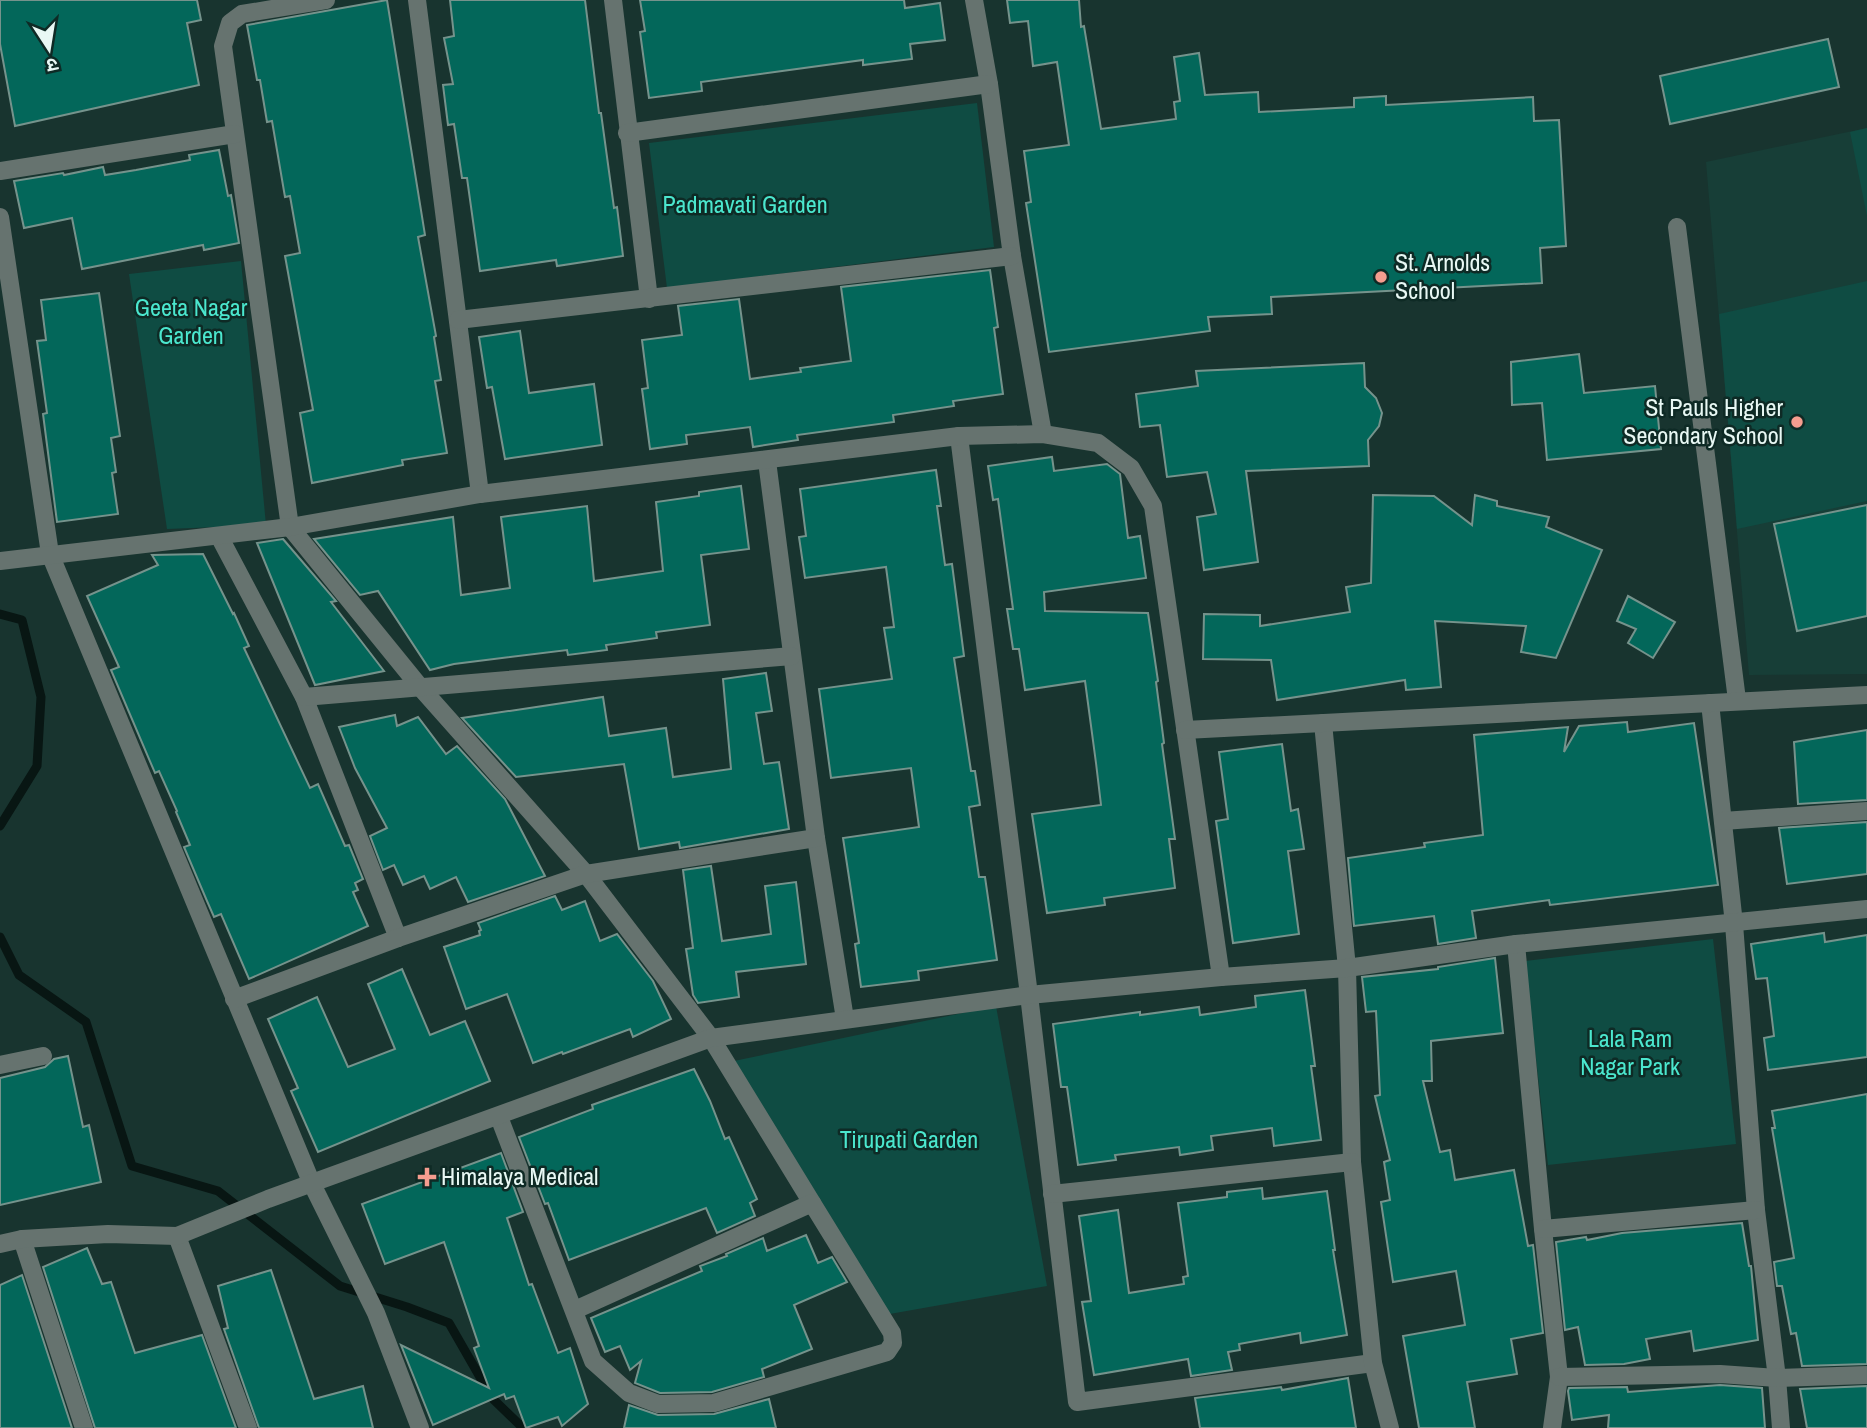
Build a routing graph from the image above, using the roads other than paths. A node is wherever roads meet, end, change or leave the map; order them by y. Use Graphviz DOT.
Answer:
graph roads {
  1 [pos="326,0"];
  2 [pos="417,0"];
  3 [pos="613,0"];
  4 [pos="974,0"];
  5 [pos="989,83"];
  6 [pos="627,133"];
  7 [pos="235,134"];
  8 [pos="0,171"];
  9 [pos="0,216"];
  10 [pos="1677,226"];
  11 [pos="1012,256"];
  12 [pos="649,299"];
  13 [pos="458,320"];
  14 [pos="1043,434"];
  15 [pos="960,436"];
  16 [pos="767,461"];
  17 [pos="480,494"];
  18 [pos="290,527"];
  19 [pos="219,537"];
  20 [pos="50,554"];
  21 [pos="0,561"];
  22 [pos="792,656"];
  23 [pos="420,687"];
  24 [pos="1867,695"];
  25 [pos="304,696"];
  26 [pos="1737,700"];
  27 [pos="1710,703"];
  28 [pos="1324,723"];
  29 [pos="1185,730"];
  30 [pos="1867,811"];
  31 [pos="1723,821"];
  32 [pos="816,838"];
  33 [pos="586,874"];
  34 [pos="1867,909"];
  35 [pos="1734,924"];
  36 [pos="398,938"];
  37 [pos="1516,944"];
  38 [pos="1347,968"];
  39 [pos="1221,977"];
  40 [pos="1030,995"];
  41 [pos="234,999"];
  42 [pos="845,1019"];
  43 [pos="710,1038"];
  44 [pos="43,1056"];
  45 [pos="0,1065"];
  46 [pos="499,1117"];
  47 [pos="1352,1163"];
  48 [pos="312,1184"];
  49 [pos="1052,1194"];
  50 [pos="812,1203"];
  51 [pos="1756,1210"];
  52 [pos="1543,1229"];
  53 [pos="177,1236"];
  54 [pos="22,1239"];
  55 [pos="0,1244"];
  56 [pos="575,1310"];
  57 [pos="1373,1363"];
  58 [pos="1867,1375"];
  59 [pos="1559,1377"];
  60 [pos="1777,1378"];
  61 [pos="84,1428"];
  62 [pos="248,1428"];
  63 [pos="420,1428"];
  64 [pos="1390,1428"];
  65 [pos="1552,1428"];
  66 [pos="1781,1428"];
  1 -- 7 [label="street"];
  2 -- 13 [label="street"];
  3 -- 6 [label="street"];
  4 -- 5 [label="street"];
  5 -- 6 [label="street"];
  5 -- 11 [label="street"];
  6 -- 12 [label="street"];
  7 -- 8 [label="street"];
  7 -- 18 [label="street"];
  9 -- 20 [label="street"];
  10 -- 26 [label="street"];
  11 -- 12 [label="street"];
  11 -- 14 [label="street"];
  12 -- 13 [label="street"];
  13 -- 17 [label="street"];
  14 -- 15 [label="street"];
  14 -- 29 [label="street"];
  15 -- 16 [label="street"];
  15 -- 40 [label="street"];
  16 -- 17 [label="street"];
  16 -- 22 [label="street"];
  17 -- 18 [label="street"];
  18 -- 19 [label="street"];
  18 -- 23 [label="street"];
  19 -- 20 [label="street"];
  19 -- 25 [label="street"];
  20 -- 21 [label="street"];
  20 -- 41 [label="street"];
  22 -- 23 [label="street"];
  22 -- 32 [label="street"];
  23 -- 25 [label="street"];
  23 -- 33 [label="street"];
  24 -- 26 [label="street"];
  25 -- 36 [label="street"];
  26 -- 27 [label="street"];
  27 -- 28 [label="street"];
  27 -- 31 [label="street"];
  28 -- 29 [label="street"];
  28 -- 38 [label="street"];
  29 -- 39 [label="street"];
  30 -- 31 [label="street"];
  31 -- 35 [label="street"];
  32 -- 33 [label="street"];
  32 -- 42 [label="street"];
  33 -- 36 [label="street"];
  33 -- 43 [label="street"];
  34 -- 35 [label="street"];
  35 -- 37 [label="street"];
  35 -- 51 [label="street"];
  36 -- 41 [label="street"];
  37 -- 38 [label="street"];
  37 -- 52 [label="street"];
  38 -- 39 [label="street"];
  38 -- 47 [label="street"];
  39 -- 40 [label="street"];
  40 -- 42 [label="street"];
  40 -- 49 [label="street"];
  41 -- 48 [label="street"];
  42 -- 43 [label="street"];
  43 -- 46 [label="street"];
  43 -- 50 [label="street"];
  44 -- 45 [label="street"];
  46 -- 48 [label="street"];
  46 -- 56 [label="street"];
  47 -- 49 [label="street"];
  47 -- 57 [label="street"];
  48 -- 53 [label="street"];
  48 -- 63 [label="street"];
  49 -- 57 [label="street"];
  50 -- 56 [label="street"];
  50 -- 56 [label="street"];
  51 -- 52 [label="street"];
  51 -- 60 [label="street"];
  52 -- 59 [label="street"];
  53 -- 54 [label="street"];
  53 -- 62 [label="street"];
  54 -- 55 [label="street"];
  54 -- 61 [label="street"];
  57 -- 64 [label="street"];
  58 -- 60 [label="street"];
  59 -- 60 [label="street"];
  59 -- 65 [label="street"];
  60 -- 66 [label="street"];
}
